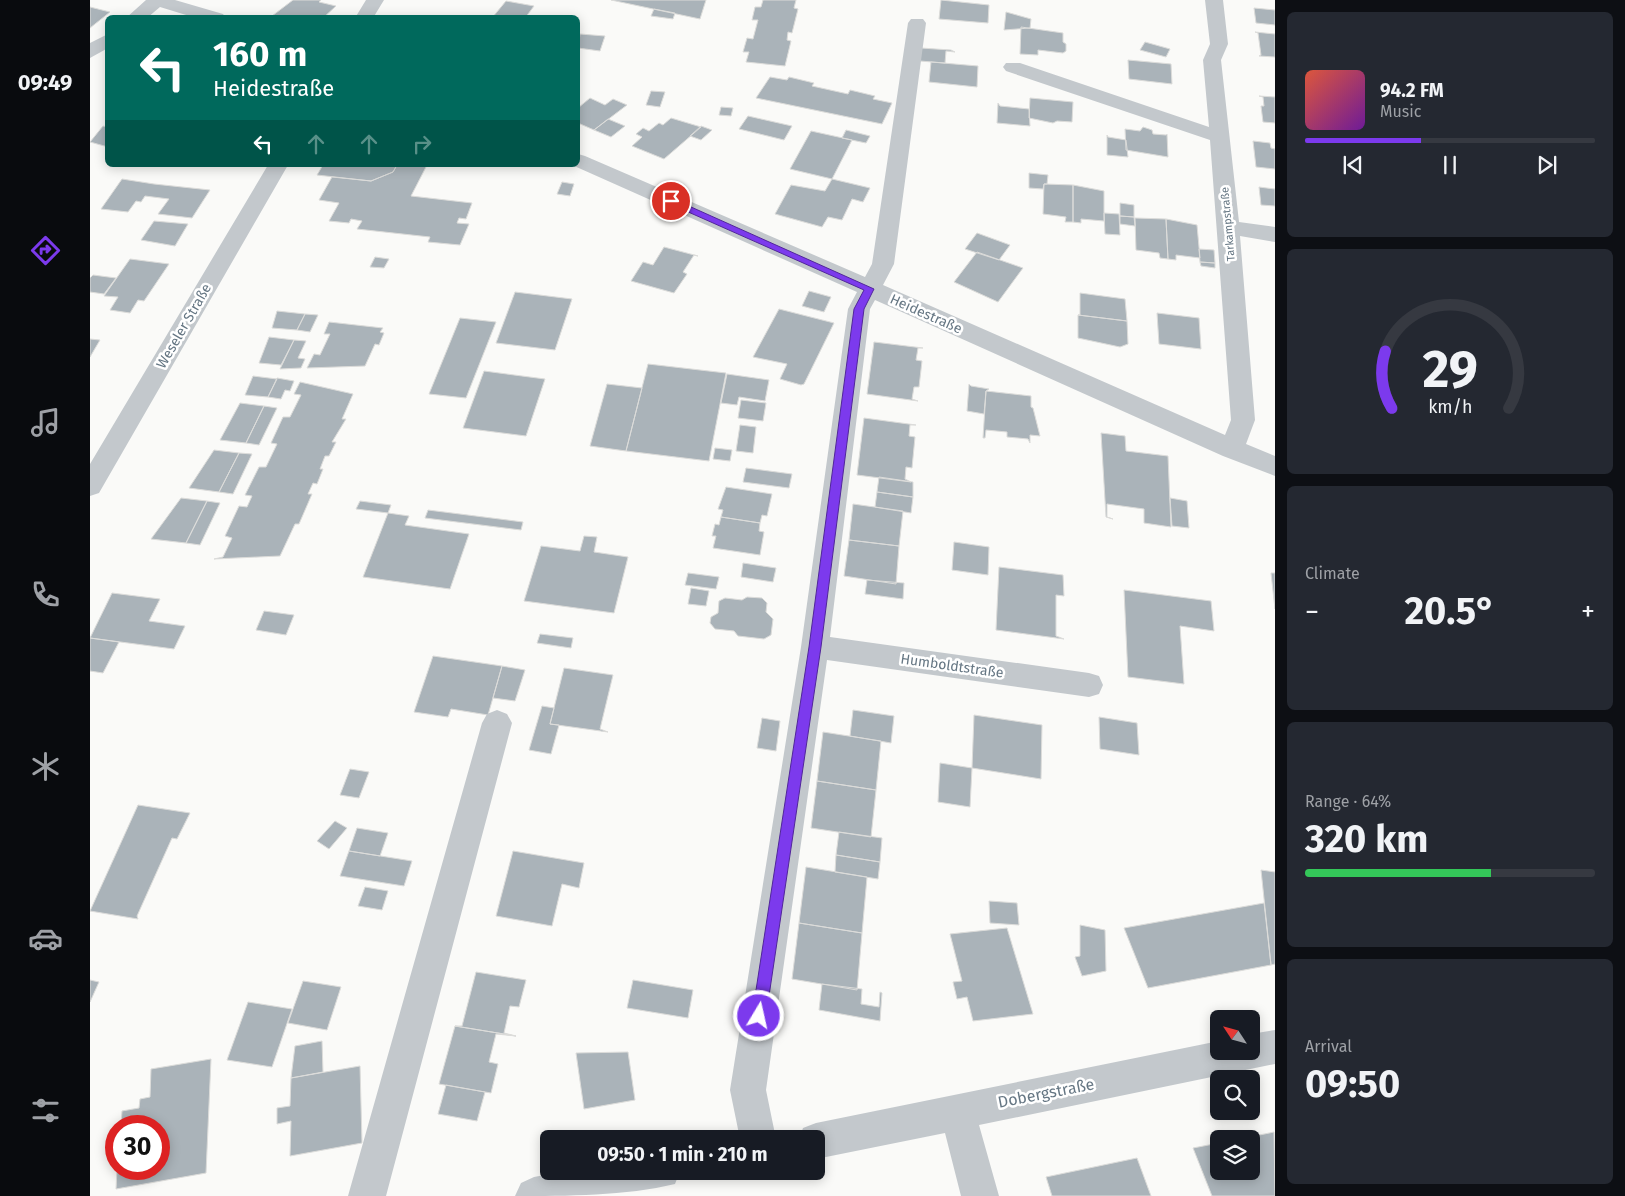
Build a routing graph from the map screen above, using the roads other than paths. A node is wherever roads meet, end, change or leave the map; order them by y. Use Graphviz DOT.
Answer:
graph roads {
  1 [pos="156,0"];
  2 [pos="375,0"];
  3 [pos="1214,0"];
  4 [pos="138,15"];
  5 [pos="207,15"];
  6 [pos="366,15"];
  7 [pos="917,23"];
  8 [pos="105,41"];
  9 [pos="90,52"];
  10 [pos="1013,67"];
  11 [pos="1220,137"];
  12 [pos="580,161"];
  13 [pos="277,167"];
  14 [pos="1229,228"];
  15 [pos="1275,235"];
  16 [pos="869,289"];
  17 [pos="1232,449"];
  18 [pos="1275,468"];
  19 [pos="90,486"];
  20 [pos="815,647"];
  21 [pos="1089,686"];
  22 [pos="497,723"];
  23 [pos="1275,1047"];
  24 [pos="957,1111"];
  25 [pos="756,1130"];
  26 [pos="825,1139"];
  27 [pos="616,1180"];
  28 [pos="367,1196"];
  29 [pos="534,1196"];
  30 [pos="980,1196"];
  1 -- 4 [label="street"];
  1 -- 5 [label="street"];
  2 -- 6 [label="street"];
  3 -- 11 [label="street, Tarkampstraße"];
  7 -- 16 [label="street"];
  8 -- 9 [label="street"];
  10 -- 11 [label="street"];
  11 -- 14 [label="street, Tarkampstraße"];
  12 -- 16 [label="street, Heidestraße"];
  13 -- 19 [label="street, Weseler Straße"];
  14 -- 15 [label="street"];
  14 -- 17 [label="street, Tarkampstraße"];
  16 -- 17 [label="street, Heidestraße"];
  16 -- 20 [label="street"];
  17 -- 18 [label="street, Heidestraße"];
  20 -- 21 [label="street, Humboldtstraße"];
  20 -- 25 [label="street"];
  22 -- 28 [label="street"];
  23 -- 24 [label="street, Dobergstraße"];
  24 -- 26 [label="street, Dobergstraße"];
  24 -- 30 [label="street"];
  27 -- 29 [label="street"];
}
